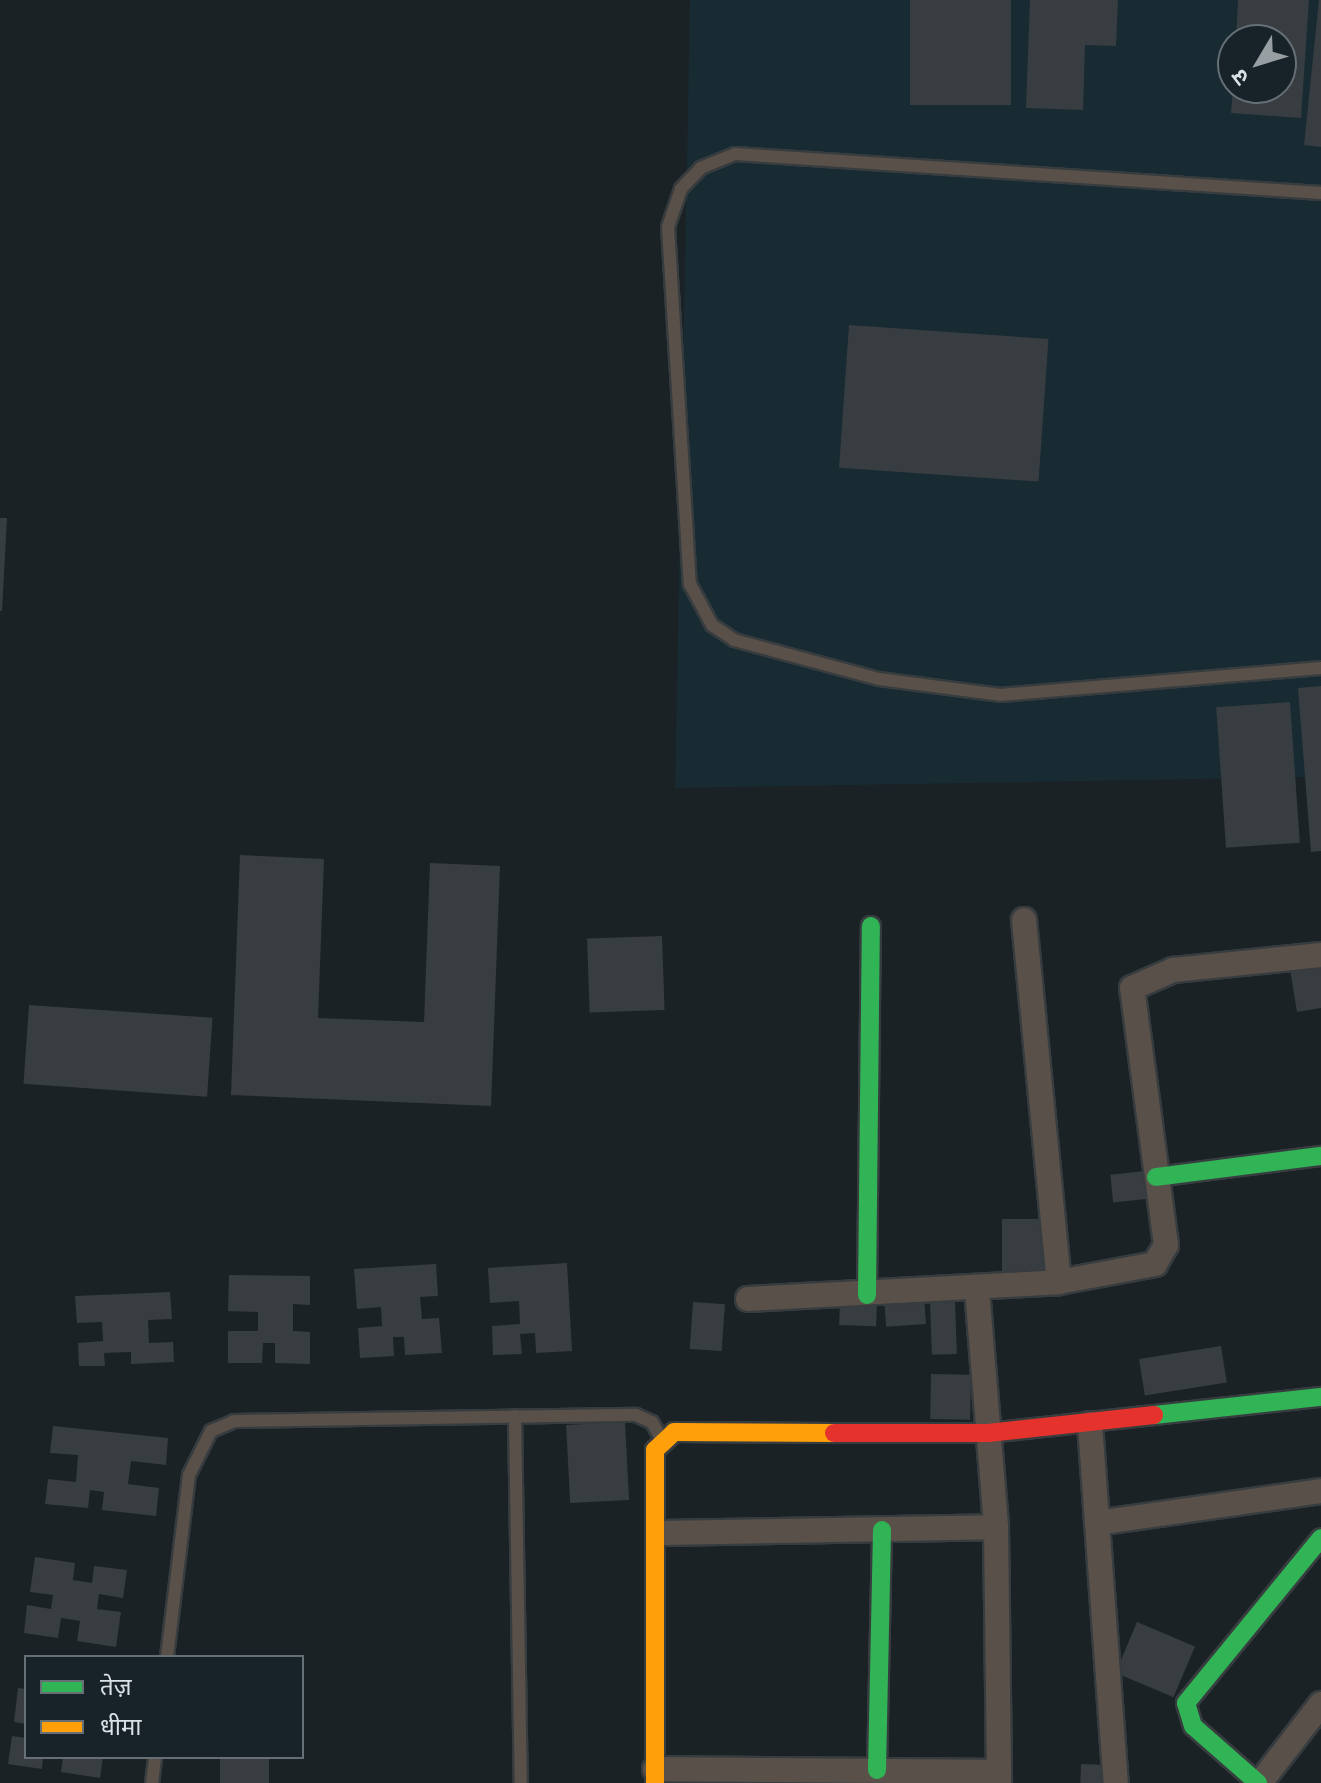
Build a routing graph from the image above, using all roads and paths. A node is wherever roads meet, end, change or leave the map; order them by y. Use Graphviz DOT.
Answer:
graph roads {
  1 [pos="1321,193"];
  2 [pos="1321,668"];
  3 [pos="1024,920"];
  4 [pos="871,926"];
  5 [pos="1321,955"];
  6 [pos="1321,1156"];
  7 [pos="1156,1177"];
  8 [pos="1059,1282"];
  9 [pos="977,1289"];
  10 [pos="867,1295"];
  11 [pos="748,1299"];
  12 [pos="1321,1397"];
  13 [pos="515,1416"];
  14 [pos="1090,1424"];
  15 [pos="988,1433"];
  16 [pos="661,1439"];
  17 [pos="1321,1491"];
  18 [pos="1097,1523"];
  19 [pos="996,1527"];
  20 [pos="882,1530"];
  21 [pos="659,1533"];
  22 [pos="1321,1538"];
  23 [pos="167,1655"];
  24 [pos="1321,1704"];
  25 [pos="155,1759"];
  26 [pos="877,1770"];
  27 [pos="655,1776"];
  28 [pos="999,1778"];
  29 [pos="152,1783"];
  30 [pos="521,1783"];
  31 [pos="1116,1783"];
  32 [pos="1259,1783"];
  1 -- 2 [label="lane"];
  3 -- 8 [label="street"];
  4 -- 10 [label="street"];
  5 -- 7 [label="street"];
  6 -- 7 [label="street"];
  7 -- 8 [label="street"];
  8 -- 9 [label="street"];
  9 -- 10 [label="street"];
  9 -- 15 [label="street"];
  10 -- 11 [label="street"];
  12 -- 14 [label="street"];
  13 -- 16 [label="lane"];
  13 -- 23 [label="lane"];
  13 -- 30 [label="lane"];
  14 -- 15 [label="street"];
  14 -- 18 [label="street"];
  15 -- 16 [label="street"];
  15 -- 19 [label="street"];
  16 -- 21 [label="street"];
  17 -- 18 [label="street"];
  18 -- 31 [label="street"];
  19 -- 20 [label="street"];
  19 -- 28 [label="street"];
  20 -- 21 [label="street"];
  20 -- 26 [label="street"];
  21 -- 27 [label="street"];
  22 -- 32 [label="street"];
  24 -- 32 [label="street"];
  25 -- 29 [label="lane"];
  26 -- 27 [label="street"];
  26 -- 28 [label="street"];
}
